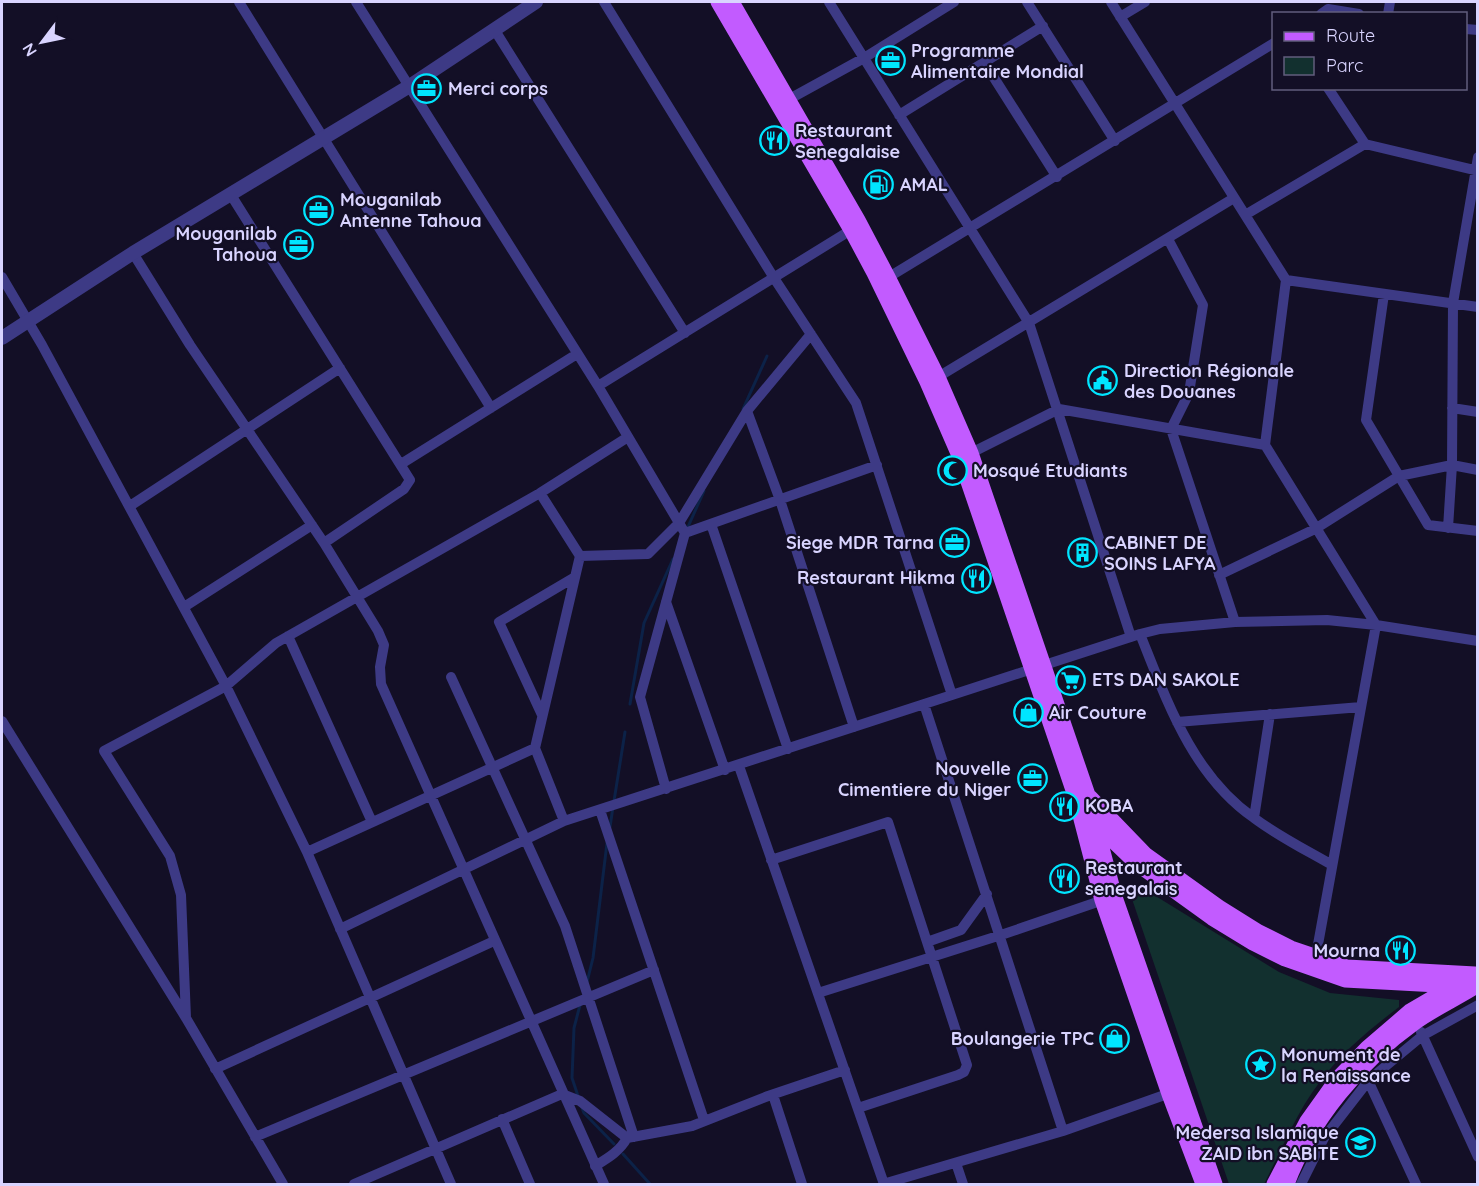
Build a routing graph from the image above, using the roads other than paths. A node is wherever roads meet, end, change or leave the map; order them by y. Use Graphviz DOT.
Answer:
graph roads {
  1 [pos="239,2"];
  2 [pos="356,2"];
  3 [pos="536,2"];
  4 [pos="604,2"];
  5 [pos="722,2"];
  6 [pos="829,2"];
  7 [pos="954,2"];
  8 [pos="1027,2"];
  9 [pos="1111,2"];
  10 [pos="1145,2"];
  11 [pos="1324,12"];
  12 [pos="1347,12"];
  13 [pos="1120,16"];
  14 [pos="1043,26"];
  15 [pos="494,29"];
  16 [pos="1272,44"];
  17 [pos="864,58"];
  18 [pos="984,62"];
  19 [pos="408,87"];
  20 [pos="1329,90"];
  21 [pos="784,102"];
  22 [pos="1175,104"];
  23 [pos="899,115"];
  24 [pos="324,138"];
  25 [pos="1115,141"];
  26 [pos="1365,144"];
  27 [pos="1478,157"];
  28 [pos="1476,170"];
  29 [pos="1057,177"];
  30 [pos="231,195"];
  31 [pos="837,197"];
  32 [pos="1234,198"];
  33 [pos="1245,215"];
  34 [pos="970,229"];
  35 [pos="851,230"];
  36 [pos="1168,239"];
  37 [pos="133,253"];
  38 [pos="2,277"];
  39 [pos="774,278"];
  40 [pos="884,280"];
  41 [pos="1286,280"];
  42 [pos="1384,294"];
  43 [pos="1453,303"];
  44 [pos="1478,307"];
  45 [pos="28,321"];
  46 [pos="1029,323"];
  47 [pos="685,333"];
  48 [pos="811,334"];
  49 [pos="2,338"];
  50 [pos="577,354"];
  51 [pos="340,368"];
  52 [pos="938,377"];
  53 [pos="598,386"];
  54 [pos="491,408"];
  55 [pos="1452,408"];
  56 [pos="1059,409"];
  57 [pos="747,411"];
  58 [pos="1478,412"];
  59 [pos="247,429"];
  60 [pos="1171,429"];
  61 [pos="628,437"];
  62 [pos="1265,445"];
  63 [pos="966,456"];
  64 [pos="401,464"];
  65 [pos="877,465"];
  66 [pos="1452,465"];
  67 [pos="1478,470"];
  68 [pos="1399,476"];
  69 [pos="540,493"];
  70 [pos="780,500"];
  71 [pos="130,506"];
  72 [pos="711,524"];
  73 [pos="312,525"];
  74 [pos="682,528"];
  75 [pos="1448,528"];
  76 [pos="1315,529"];
  77 [pos="1478,531"];
  78 [pos="324,543"];
  79 [pos="580,556"];
  80 [pos="1220,574"];
  81 [pos="575,577"];
  82 [pos="357,596"];
  83 [pos="666,602"];
  84 [pos="184,607"];
  85 [pos="1235,622"];
  86 [pos="1376,625"];
  87 [pos="1135,635"];
  88 [pos="288,636"];
  89 [pos="1478,641"];
  90 [pos="1039,666"];
  91 [pos="451,677"];
  92 [pos="226,686"];
  93 [pos="952,695"];
  94 [pos="924,704"];
  95 [pos="1361,706"];
  96 [pos="1270,714"];
  97 [pos="542,715"];
  98 [pos="2,721"];
  99 [pos="1177,722"];
  100 [pos="854,728"];
  101 [pos="535,748"];
  102 [pos="788,749"];
  103 [pos="739,766"];
  104 [pos="492,768"];
  105 [pos="725,770"];
  106 [pos="666,789"];
  107 [pos="1082,795"];
  108 [pos="430,796"];
  109 [pos="600,810"];
  110 [pos="1094,817"];
  111 [pos="1254,818"];
  112 [pos="564,821"];
  113 [pos="372,822"];
  114 [pos="525,839"];
  115 [pos="307,852"];
  116 [pos="1133,852"];
  117 [pos="771,860"];
  118 [pos="1332,865"];
  119 [pos="462,869"];
  120 [pos="1110,879"];
  121 [pos="987,894"];
  122 [pos="1109,898"];
  123 [pos="340,929"];
  124 [pos="962,930"];
  125 [pos="1000,935"];
  126 [pos="494,941"];
  127 [pos="927,942"];
  128 [pos="967,946"];
  129 [pos="932,957"];
  130 [pos="1314,964"];
  131 [pos="654,970"];
  132 [pos="1477,983"];
  133 [pos="1452,987"];
  134 [pos="818,993"];
  135 [pos="370,998"];
  136 [pos="588,998"];
  137 [pos="1478,1005"];
  138 [pos="1414,1016"];
  139 [pos="186,1018"];
  140 [pos="530,1022"];
  141 [pos="1422,1036"];
  142 [pos="215,1069"];
  143 [pos="845,1070"];
  144 [pos="1361,1070"];
  145 [pos="404,1074"];
  146 [pos="1175,1092"];
  147 [pos="562,1094"];
  148 [pos="773,1095"];
  149 [pos="858,1108"];
  150 [pos="502,1119"];
  151 [pos="704,1120"];
  152 [pos="1063,1131"];
  153 [pos="255,1137"];
  154 [pos="630,1138"];
  155 [pos="434,1148"];
  156 [pos="1478,1157"];
  157 [pos="956,1162"];
  158 [pos="595,1166"];
  159 [pos="884,1184"];
  160 [pos="1209,1184"];
  161 [pos="283,1185"];
  162 [pos="354,1185"];
  163 [pos="451,1185"];
  164 [pos="530,1185"];
  165 [pos="603,1185"];
  166 [pos="802,1185"];
  167 [pos="963,1185"];
  168 [pos="1274,1185"];
  169 [pos="1287,1185"];
  170 [pos="1301,1185"];
  171 [pos="1416,1185"];
  1 -- 24 [label="street"];
  2 -- 19 [label="street"];
  3 -- 15 [label="street"];
  4 -- 39 [label="street"];
  5 -- 21 [label="main road"];
  6 -- 17 [label="street"];
  7 -- 17 [label="street"];
  8 -- 14 [label="street"];
  9 -- 13 [label="street"];
  10 -- 13 [label="street"];
  11 -- 12 [label="street"];
  13 -- 22 [label="street"];
  14 -- 18 [label="street"];
  14 -- 25 [label="street"];
  15 -- 19 [label="street"];
  15 -- 47 [label="street"];
  16 -- 22 [label="street"];
  17 -- 21 [label="street"];
  17 -- 23 [label="street"];
  18 -- 23 [label="street"];
  18 -- 29 [label="street"];
  19 -- 24 [label="street"];
  19 -- 50 [label="street"];
  20 -- 26 [label="street"];
  21 -- 31 [label="main road"];
  22 -- 25 [label="street"];
  22 -- 32 [label="street"];
  23 -- 34 [label="street"];
  24 -- 30 [label="street"];
  24 -- 54 [label="street"];
  25 -- 29 [label="street"];
  26 -- 28 [label="street"];
  26 -- 33 [label="street"];
  27 -- 28 [label="street"];
  28 -- 43 [label="street"];
  29 -- 34 [label="street"];
  30 -- 37 [label="street"];
  30 -- 51 [label="street"];
  31 -- 35 [label="main road"];
  31 -- 40 [label="main road"];
  32 -- 33 [label="street"];
  32 -- 36 [label="street"];
  33 -- 41 [label="street"];
  34 -- 40 [label="street"];
  34 -- 46 [label="street"];
  35 -- 39 [label="street"];
  35 -- 40 [label="main road"];
  36 -- 46 [label="street"];
  36 -- 60 [label="street"];
  37 -- 45 [label="street"];
  37 -- 59 [label="street"];
  38 -- 45 [label="street"];
  39 -- 47 [label="street"];
  39 -- 48 [label="street"];
  40 -- 52 [label="main road"];
  40 -- 63 [label="main road"];
  41 -- 42 [label="street"];
  41 -- 62 [label="street"];
  42 -- 43 [label="street"];
  42 -- 68 [label="street"];
  43 -- 44 [label="street"];
  43 -- 55 [label="street"];
  45 -- 49 [label="street"];
  45 -- 71 [label="street"];
  46 -- 52 [label="street"];
  46 -- 56 [label="street"];
  47 -- 53 [label="street"];
  48 -- 57 [label="street"];
  48 -- 65 [label="street"];
  50 -- 53 [label="street"];
  50 -- 54 [label="street"];
  51 -- 59 [label="street"];
  51 -- 64 [label="street"];
  52 -- 63 [label="main road"];
  53 -- 61 [label="street"];
  54 -- 64 [label="street"];
  55 -- 58 [label="street"];
  55 -- 66 [label="street"];
  56 -- 60 [label="street"];
  56 -- 63 [label="street"];
  56 -- 87 [label="street"];
  57 -- 70 [label="street"];
  57 -- 74 [label="street"];
  59 -- 71 [label="street"];
  59 -- 73 [label="street"];
  60 -- 62 [label="street"];
  60 -- 80 [label="street"];
  61 -- 69 [label="street"];
  61 -- 74 [label="street"];
  62 -- 76 [label="street"];
  63 -- 90 [label="main road"];
  64 -- 78 [label="street"];
  65 -- 70 [label="street"];
  65 -- 93 [label="street"];
  66 -- 67 [label="street"];
  66 -- 68 [label="street"];
  66 -- 75 [label="street"];
  68 -- 75 [label="street"];
  68 -- 76 [label="street"];
  69 -- 79 [label="street"];
  69 -- 82 [label="street"];
  70 -- 72 [label="street"];
  70 -- 100 [label="street"];
  71 -- 84 [label="street"];
  72 -- 74 [label="street"];
  72 -- 102 [label="street"];
  73 -- 78 [label="street"];
  73 -- 84 [label="street"];
  74 -- 79 [label="street"];
  74 -- 83 [label="street"];
  75 -- 77 [label="street"];
  76 -- 80 [label="street"];
  76 -- 86 [label="street"];
  78 -- 82 [label="street"];
  79 -- 81 [label="street"];
  80 -- 85 [label="street"];
  81 -- 97 [label="street"];
  81 -- 97 [label="street"];
  82 -- 88 [label="street"];
  82 -- 108 [label="street"];
  83 -- 105 [label="street"];
  83 -- 106 [label="street"];
  84 -- 92 [label="street"];
  85 -- 86 [label="street"];
  85 -- 87 [label="street"];
  86 -- 89 [label="street"];
  86 -- 95 [label="street"];
  87 -- 90 [label="street"];
  87 -- 99 [label="street"];
  88 -- 92 [label="street"];
  88 -- 113 [label="street"];
  90 -- 93 [label="street"];
  90 -- 107 [label="main road"];
  90 -- 107 [label="main road"];
  91 -- 104 [label="street"];
  92 -- 115 [label="street"];
  92 -- 139 [label="street"];
  93 -- 94 [label="street"];
  94 -- 100 [label="street"];
  94 -- 121 [label="street"];
  95 -- 96 [label="street"];
  95 -- 118 [label="street"];
  96 -- 99 [label="street"];
  96 -- 111 [label="street"];
  97 -- 101 [label="street"];
  98 -- 139 [label="street"];
  99 -- 111 [label="street"];
  100 -- 102 [label="street"];
  101 -- 104 [label="street"];
  101 -- 112 [label="street"];
  102 -- 103 [label="street"];
  103 -- 105 [label="street"];
  103 -- 117 [label="street"];
  104 -- 108 [label="street"];
  104 -- 114 [label="street"];
  105 -- 106 [label="street"];
  106 -- 109 [label="street"];
  107 -- 110 [label="main road"];
  107 -- 116 [label="main road"];
  107 -- 122 [label="main road"];
  108 -- 113 [label="street"];
  108 -- 119 [label="street"];
  109 -- 112 [label="street"];
  109 -- 131 [label="street"];
  110 -- 116 [label="main road"];
  110 -- 120 [label="main road"];
  111 -- 118 [label="street"];
  112 -- 114 [label="street"];
  113 -- 115 [label="street"];
  114 -- 119 [label="street"];
  114 -- 136 [label="street"];
  115 -- 123 [label="street"];
  116 -- 120 [label="main road"];
  116 -- 130 [label="main road"];
  117 -- 127 [label="street"];
  117 -- 134 [label="street"];
  118 -- 130 [label="street"];
  119 -- 123 [label="street"];
  119 -- 126 [label="street"];
  120 -- 122 [label="main road"];
  121 -- 124 [label="street"];
  121 -- 125 [label="street"];
  122 -- 125 [label="street"];
  122 -- 146 [label="main road"];
  123 -- 135 [label="street"];
  124 -- 127 [label="street"];
  124 -- 128 [label="street"];
  125 -- 128 [label="street"];
  125 -- 152 [label="street"];
  126 -- 135 [label="street"];
  126 -- 140 [label="street"];
  127 -- 129 [label="street"];
  128 -- 129 [label="street"];
  129 -- 134 [label="street"];
  129 -- 149 [label="street"];
  130 -- 132 [label="main road"];
  130 -- 133 [label="main road"];
  131 -- 136 [label="street"];
  131 -- 151 [label="street"];
  132 -- 133 [label="main road"];
  132 -- 138 [label="main road"];
  133 -- 138 [label="main road"];
  134 -- 143 [label="street"];
  135 -- 142 [label="street"];
  135 -- 145 [label="street"];
  136 -- 140 [label="street"];
  136 -- 154 [label="street"];
  137 -- 141 [label="street"];
  138 -- 141 [label="street"];
  138 -- 144 [label="main road"];
  139 -- 142 [label="street"];
  140 -- 145 [label="street"];
  140 -- 147 [label="street"];
  141 -- 144 [label="street"];
  141 -- 156 [label="street"];
  142 -- 153 [label="street"];
  143 -- 148 [label="street"];
  143 -- 149 [label="street"];
  144 -- 168 [label="main road"];
  144 -- 169 [label="main road"];
  144 -- 170 [label="street"];
  144 -- 171 [label="street"];
  145 -- 153 [label="street"];
  145 -- 155 [label="street"];
  146 -- 152 [label="street"];
  146 -- 160 [label="main road"];
  147 -- 150 [label="street"];
  147 -- 154 [label="street"];
  147 -- 158 [label="street"];
  148 -- 151 [label="street"];
  148 -- 166 [label="street"];
  149 -- 159 [label="street"];
  150 -- 155 [label="street"];
  150 -- 164 [label="street"];
  151 -- 154 [label="street"];
  152 -- 157 [label="street"];
  153 -- 161 [label="street"];
  154 -- 158 [label="street"];
  155 -- 162 [label="street"];
  155 -- 163 [label="street"];
  157 -- 159 [label="street"];
  157 -- 167 [label="street"];
  158 -- 165 [label="street"];
}
